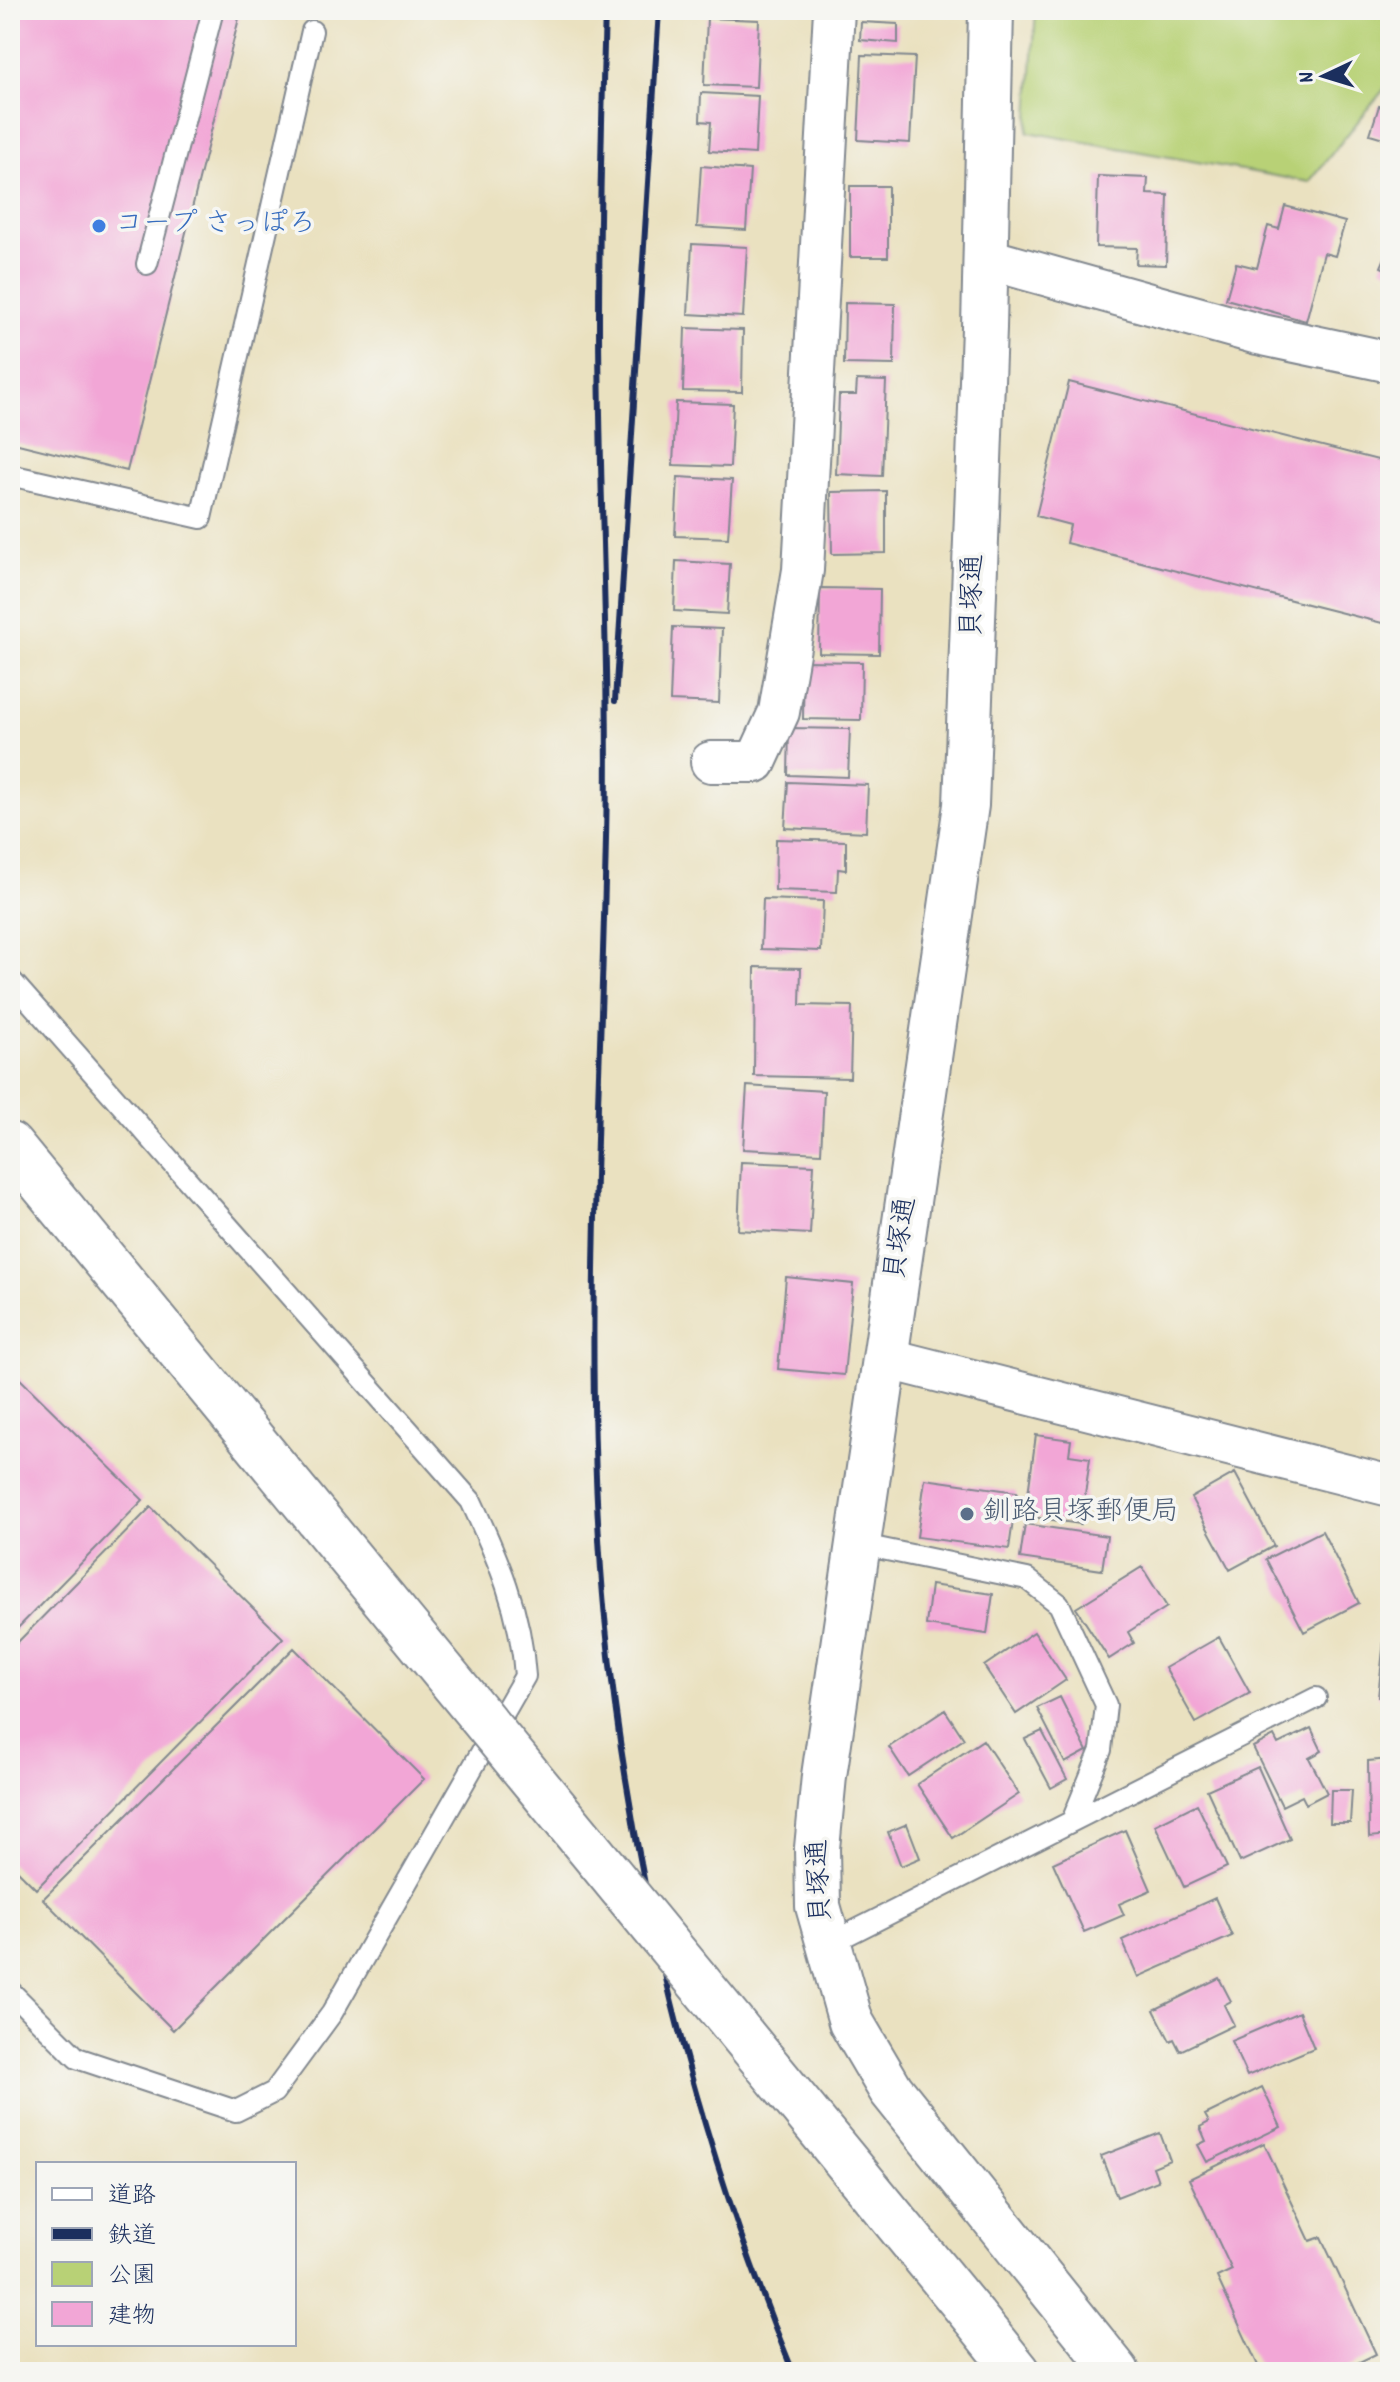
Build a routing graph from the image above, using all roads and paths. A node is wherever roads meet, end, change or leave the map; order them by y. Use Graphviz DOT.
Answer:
graph roads {
  1 [pos="213,10"];
  2 [pos="834,10"];
  3 [pos="991,10"];
  4 [pos="312,31"];
  5 [pos="984,258"];
  6 [pos="147,264"];
  7 [pos="1390,362"];
  8 [pos="10,475"];
  9 [pos="711,762"];
  10 [pos="10,979"];
  11 [pos="10,1145"];
  12 [pos="885,1358"];
  13 [pos="1390,1486"];
  14 [pos="858,1544"];
  15 [pos="1316,1698"];
  16 [pos="1072,1821"];
  17 [pos="827,1945"];
  18 [pos="10,1991"];
  19 [pos="1018,2372"];
  20 [pos="1117,2372"];
  1 -- 6 [label="lane"];
  2 -- 9 [label="street"];
  3 -- 5 [label="street, 貝塚通"];
  4 -- 8 [label="lane"];
  5 -- 7 [label="street"];
  5 -- 12 [label="street, 貝塚通"];
  10 -- 18 [label="lane"];
  11 -- 19 [label="street, bridge"];
  12 -- 13 [label="street"];
  12 -- 14 [label="street, 貝塚通"];
  14 -- 16 [label="lane"];
  14 -- 17 [label="street, 貝塚通"];
  15 -- 16 [label="lane"];
  16 -- 17 [label="lane"];
  17 -- 20 [label="street, 貝塚通"];
}
